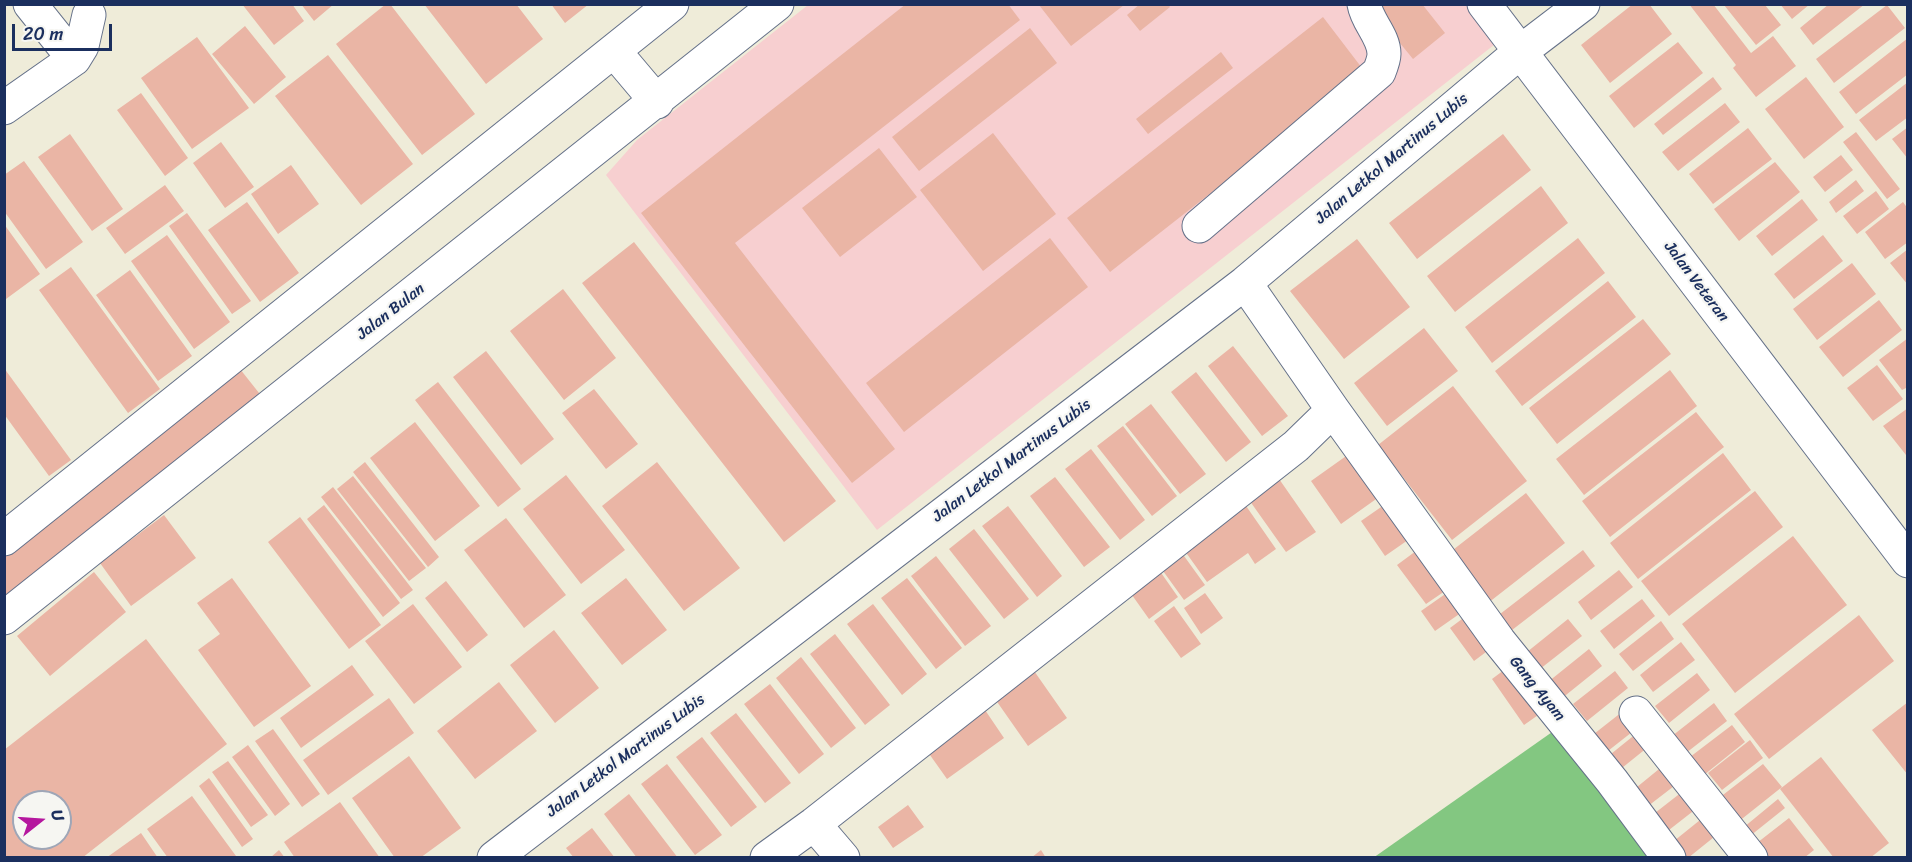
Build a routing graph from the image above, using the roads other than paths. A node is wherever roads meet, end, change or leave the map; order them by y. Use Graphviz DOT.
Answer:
graph roads {
  1 [pos="30,4"];
  2 [pos="672,4"];
  3 [pos="777,4"];
  4 [pos="1365,4"];
  5 [pos="1484,4"];
  6 [pos="1583,4"];
  7 [pos="90,15"];
  8 [pos="614,51"];
  9 [pos="1520,52"];
  10 [pos="74,59"];
  11 [pos="657,102"];
  12 [pos="4,108"];
  13 [pos="1199,226"];
  14 [pos="1245,283"];
  15 [pos="1333,410"];
  16 [pos="4,539"];
  17 [pos="1908,561"];
  18 [pos="4,618"];
  19 [pos="1636,713"];
  20 [pos="814,824"];
  21 [pos="494,858"];
  22 [pos="767,858"];
  23 [pos="843,858"];
  24 [pos="1669,858"];
  25 [pos="1751,858"];
  1 -- 10 [label="street"];
  2 -- 8 [label="street"];
  3 -- 11 [label="street, Jalan Bulan"];
  4 -- 13 [label="street"];
  5 -- 9 [label="street, Jalan Veteran"];
  6 -- 9 [label="street, Jalan Letkol Martinus Lubis"];
  7 -- 10 [label="street"];
  8 -- 11 [label="street"];
  8 -- 16 [label="street"];
  9 -- 14 [label="street, Jalan Letkol Martinus Lubis"];
  9 -- 17 [label="street, Jalan Veteran"];
  10 -- 12 [label="street"];
  11 -- 18 [label="street, Jalan Bulan"];
  14 -- 15 [label="street, Gang Ayam"];
  14 -- 21 [label="street, Jalan Letkol Martinus Lubis"];
  15 -- 20 [label="street"];
  15 -- 24 [label="street, Gang Ayam"];
  19 -- 25 [label="street"];
  20 -- 22 [label="street"];
  20 -- 23 [label="street"];
}
